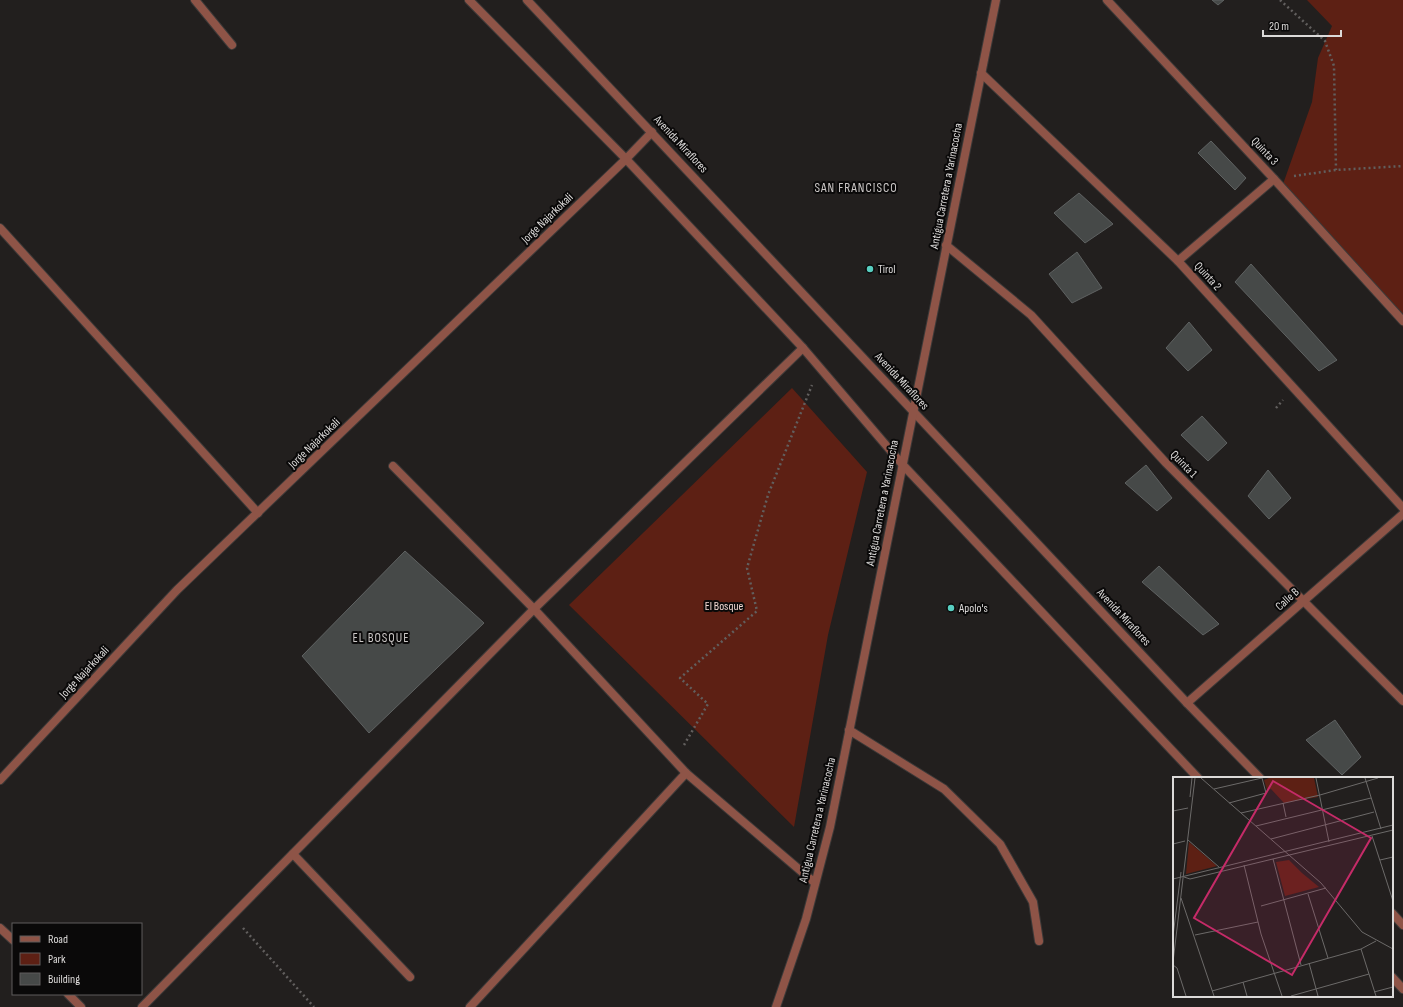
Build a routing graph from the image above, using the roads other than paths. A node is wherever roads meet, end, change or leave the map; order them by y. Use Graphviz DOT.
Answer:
graph roads {
  1 [pos="195,0"];
  2 [pos="469,0"];
  3 [pos="527,0"];
  4 [pos="996,0"];
  5 [pos="1107,0"];
  6 [pos="232,45"];
  7 [pos="981,73"];
  8 [pos="652,132"];
  9 [pos="626,159"];
  10 [pos="1274,179"];
  11 [pos="0,228"];
  12 [pos="946,245"];
  13 [pos="1178,261"];
  14 [pos="1403,321"];
  15 [pos="803,348"];
  16 [pos="913,409"];
  17 [pos="902,464"];
  18 [pos="393,466"];
  19 [pos="1403,508"];
  20 [pos="258,513"];
  21 [pos="1403,514"];
  22 [pos="1303,600"];
  23 [pos="534,609"];
  24 [pos="1403,701"];
  25 [pos="1187,703"];
  26 [pos="849,730"];
  27 [pos="686,773"];
  28 [pos="1197,777"];
  29 [pos="1259,777"];
  30 [pos="0,780"];
  31 [pos="293,854"];
  32 [pos="815,883"];
  33 [pos="1393,914"];
  34 [pos="1403,925"];
  35 [pos="0,928"];
  36 [pos="12,939"];
  37 [pos="1039,941"];
  38 [pos="410,977"];
  39 [pos="1393,978"];
  40 [pos="1403,989"];
  41 [pos="69,995"];
  42 [pos="81,1007"];
  43 [pos="142,1007"];
  44 [pos="470,1007"];
  45 [pos="776,1007"];
  1 -- 6 [label="street"];
  2 -- 9 [label="street"];
  3 -- 8 [label="street, Avenida Miraflores"];
  4 -- 7 [label="street, Antigua Carretera a Yarinacocha"];
  5 -- 10 [label="street, Quinta 3"];
  7 -- 12 [label="street, Antigua Carretera a Yarinacocha"];
  7 -- 13 [label="street, Quinta 2"];
  8 -- 9 [label="street, Jorge Najarkokali"];
  8 -- 16 [label="street, Avenida Miraflores"];
  9 -- 15 [label="street"];
  9 -- 20 [label="street, Jorge Najarkokali"];
  10 -- 13 [label="street"];
  10 -- 14 [label="street, Quinta 3"];
  11 -- 20 [label="street"];
  12 -- 16 [label="street, Antigua Carretera a Yarinacocha"];
  12 -- 22 [label="street, Quinta 1"];
  13 -- 19 [label="street, Quinta 2"];
  15 -- 17 [label="street"];
  15 -- 23 [label="street"];
  16 -- 17 [label="street, Antigua Carretera a Yarinacocha"];
  16 -- 25 [label="street, Avenida Miraflores"];
  17 -- 26 [label="street, Antigua Carretera a Yarinacocha"];
  17 -- 28 [label="street"];
  18 -- 23 [label="street"];
  20 -- 30 [label="street, Jorge Najarkokali"];
  21 -- 22 [label="street, Calle B"];
  22 -- 24 [label="street, Quinta 1"];
  22 -- 25 [label="street, Calle B"];
  23 -- 27 [label="street"];
  23 -- 31 [label="street"];
  25 -- 29 [label="street, Avenida Miraflores"];
  26 -- 32 [label="street, Antigua Carretera a Yarinacocha"];
  26 -- 37 [label="street"];
  27 -- 32 [label="street"];
  27 -- 44 [label="street"];
  31 -- 38 [label="street"];
  31 -- 43 [label="street"];
  32 -- 45 [label="street, Antigua Carretera a Yarinacocha"];
  33 -- 34 [label="street"];
  35 -- 36 [label="street"];
  39 -- 40 [label="street"];
  41 -- 42 [label="street"];
}
